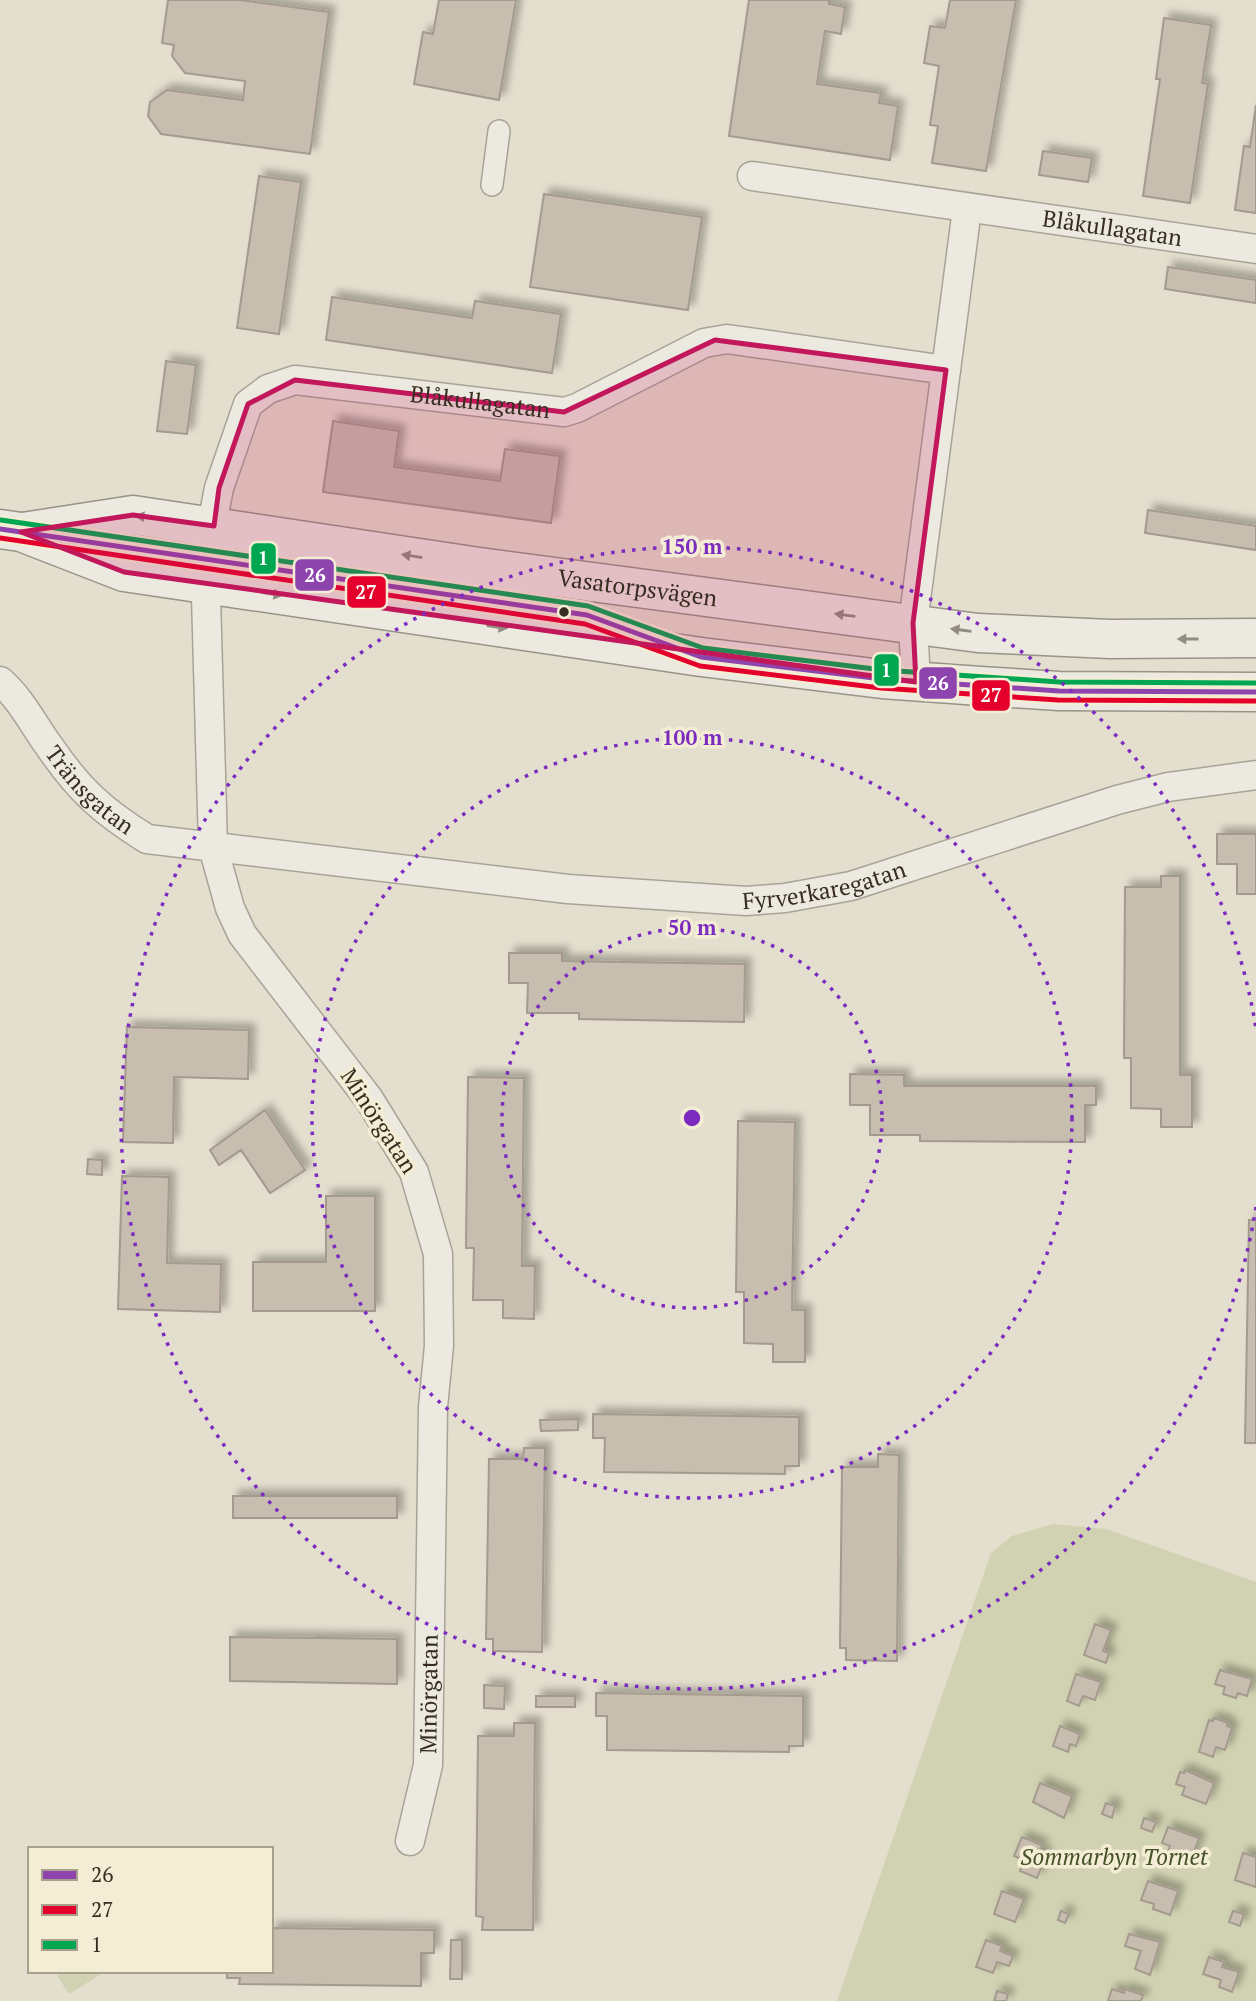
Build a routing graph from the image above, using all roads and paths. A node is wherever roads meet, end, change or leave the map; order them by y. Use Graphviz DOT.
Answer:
graph roads {
  1 [pos="499,131"];
  2 [pos="752,176"];
  3 [pos="492,185"];
  4 [pos="967,209"];
  5 [pos="1256,249"];
  6 [pos="946,370"];
  7 [pos="11,530"];
  8 [pos="208,556"];
  9 [pos="913,623"];
  10 [pos="1256,638"];
  11 [pos="0,681"];
  12 [pos="916,682"];
  13 [pos="1256,692"];
  14 [pos="1256,775"];
  15 [pos="213,847"];
  16 [pos="410,1841"];
  1 -- 3 [label="street"];
  2 -- 4 [label="street, Blåkullagatan"];
  4 -- 5 [label="street, Blåkullagatan"];
  4 -- 6 [label="street"];
  6 -- 8 [label="street, Blåkullagatan"];
  6 -- 9 [label="street"];
  7 -- 8 [label="main road, Vasatorpsvägen"];
  8 -- 7 [label="main road, Vasatorpsvägen, one-way"];
  9 -- 8 [label="main road, Vasatorpsvägen, one-way"];
  8 -- 12 [label="main road, Vasatorpsvägen, one-way"];
  8 -- 15 [label="street, Minörgatan"];
  10 -- 9 [label="main road, Vasatorpsvägen, one-way"];
  9 -- 12 [label="street"];
  11 -- 15 [label="street, Tränsgatan"];
  12 -- 13 [label="main road, Vasatorpsvägen"];
  14 -- 15 [label="street, Fyrverkaregatan"];
  15 -- 16 [label="street, Minörgatan"];
}
